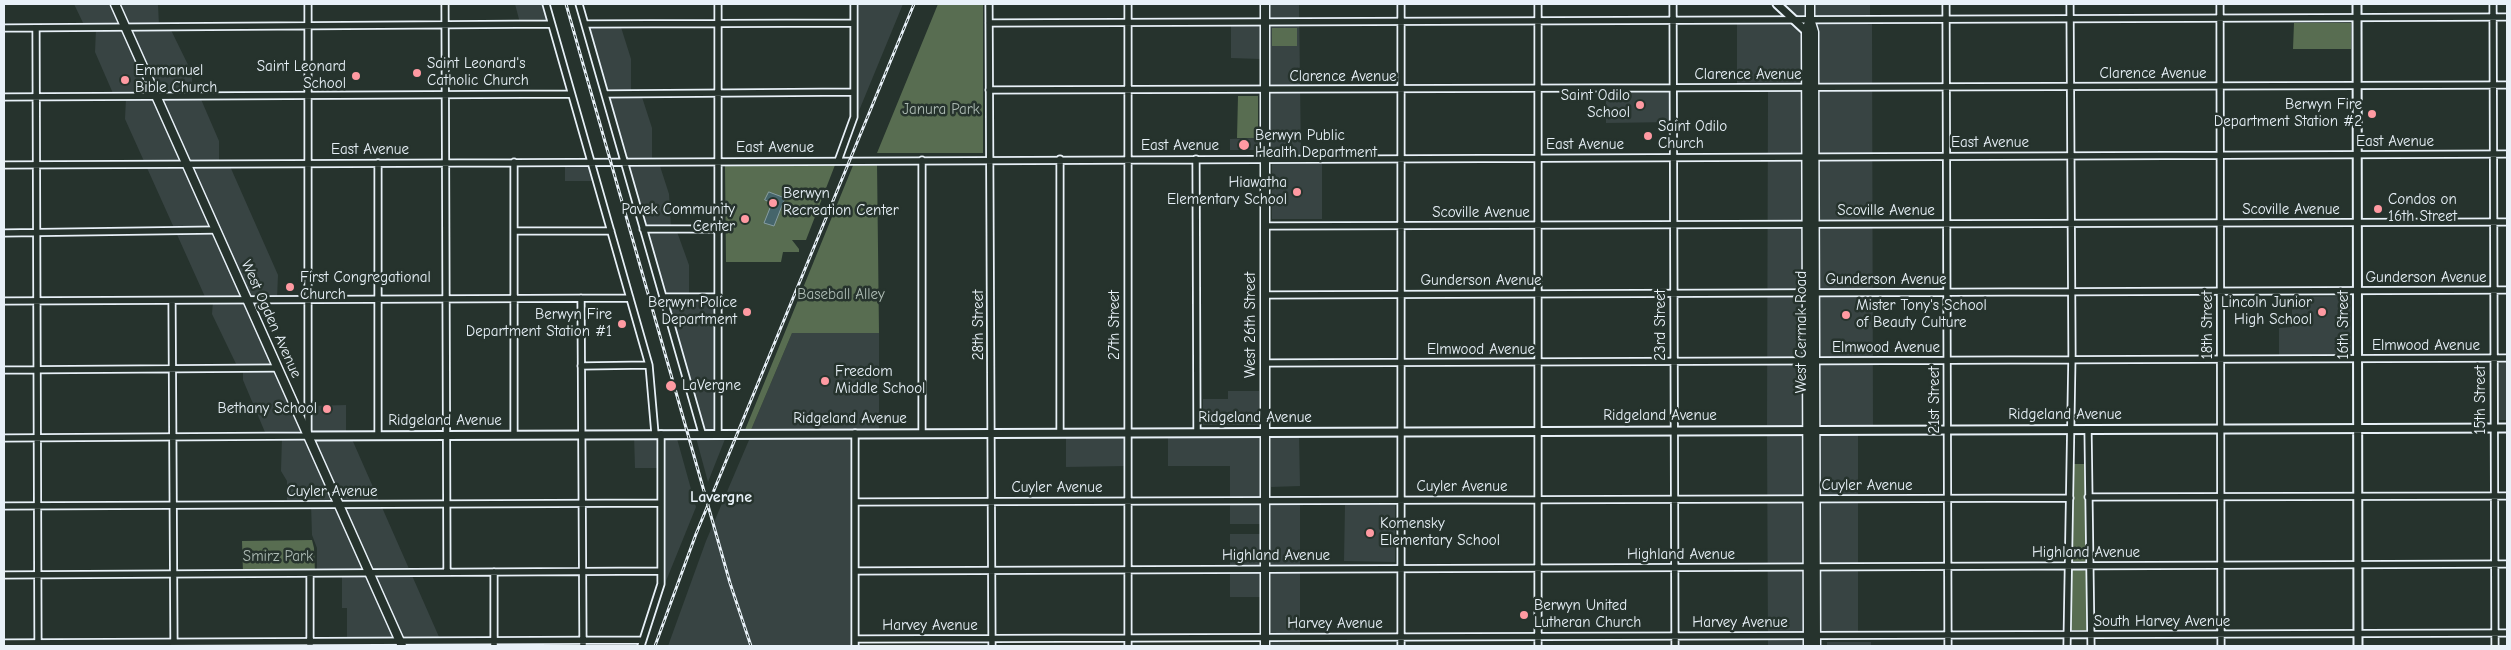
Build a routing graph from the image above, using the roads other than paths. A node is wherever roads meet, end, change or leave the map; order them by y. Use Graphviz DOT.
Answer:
graph roads {
  1 [pos="115,4"];
  2 [pos="308,4"];
  3 [pos="445,4"];
  4 [pos="546,4"];
  5 [pos="579,4"];
  6 [pos="718,4"];
  7 [pos="854,4"];
  8 [pos="989,4"];
  9 [pos="1128,4"];
  10 [pos="1265,4"];
  11 [pos="1401,4"];
  12 [pos="1538,4"];
  13 [pos="1673,4"];
  14 [pos="1777,4"];
  15 [pos="1810,4"];
  16 [pos="1946,4"];
  17 [pos="2070,4"];
  18 [pos="2220,4"];
  19 [pos="2357,4"];
  20 [pos="2493,4"];
  21 [pos="2493,17"];
  22 [pos="2507,17"];
  23 [pos="2070,18"];
  24 [pos="2220,18"];
  25 [pos="2357,18"];
  26 [pos="1792,19"];
  27 [pos="1810,19"];
  28 [pos="1946,19"];
  29 [pos="1538,20"];
  30 [pos="1673,20"];
  31 [pos="1401,21"];
  32 [pos="1128,22"];
  33 [pos="1265,22"];
  34 [pos="718,23"];
  35 [pos="854,23"];
  36 [pos="989,23"];
  37 [pos="552,24"];
  38 [pos="584,24"];
  39 [pos="446,25"];
  40 [pos="308,26"];
  41 [pos="125,27"];
  42 [pos="4,28"];
  43 [pos="36,28"];
  44 [pos="1810,32"];
  45 [pos="2493,85"];
  46 [pos="2507,85"];
  47 [pos="2220,86"];
  48 [pos="2357,86"];
  49 [pos="1810,87"];
  50 [pos="1946,87"];
  51 [pos="2071,87"];
  52 [pos="1538,88"];
  53 [pos="1673,88"];
  54 [pos="1265,89"];
  55 [pos="1401,89"];
  56 [pos="989,90"];
  57 [pos="1128,90"];
  58 [pos="854,92"];
  59 [pos="718,93"];
  60 [pos="446,94"];
  61 [pos="571,94"];
  62 [pos="604,94"];
  63 [pos="308,95"];
  64 [pos="36,96"];
  65 [pos="156,96"];
  66 [pos="4,97"];
  67 [pos="2221,154"];
  68 [pos="2357,154"];
  69 [pos="2493,154"];
  70 [pos="2507,154"];
  71 [pos="2072,155"];
  72 [pos="1811,156"];
  73 [pos="1947,156"];
  74 [pos="1538,157"];
  75 [pos="1674,157"];
  76 [pos="1196,158"];
  77 [pos="1265,158"];
  78 [pos="1401,158"];
  79 [pos="990,159"];
  80 [pos="1060,159"];
  81 [pos="1128,159"];
  82 [pos="838,160"];
  83 [pos="922,160"];
  84 [pos="624,161"];
  85 [pos="718,161"];
  86 [pos="446,162"];
  87 [pos="514,162"];
  88 [pos="591,162"];
  89 [pos="186,163"];
  90 [pos="308,163"];
  91 [pos="378,163"];
  92 [pos="4,165"];
  93 [pos="36,165"];
  94 [pos="2357,222"];
  95 [pos="2493,222"];
  96 [pos="2507,222"];
  97 [pos="2072,223"];
  98 [pos="2220,223"];
  99 [pos="1811,224"];
  100 [pos="1947,224"];
  101 [pos="1538,225"];
  102 [pos="1674,225"];
  103 [pos="1265,226"];
  104 [pos="1401,226"];
  105 [pos="643,229"];
  106 [pos="718,229"];
  107 [pos="216,230"];
  108 [pos="514,231"];
  109 [pos="611,231"];
  110 [pos="36,232"];
  111 [pos="4,233"];
  112 [pos="2494,290"];
  113 [pos="2507,290"];
  114 [pos="2220,291"];
  115 [pos="2358,291"];
  116 [pos="1811,292"];
  117 [pos="1948,292"];
  118 [pos="2072,292"];
  119 [pos="1674,293"];
  120 [pos="1265,294"];
  121 [pos="1401,294"];
  122 [pos="1538,294"];
  123 [pos="663,297"];
  124 [pos="718,297"];
  125 [pos="514,298"];
  126 [pos="581,298"];
  127 [pos="630,298"];
  128 [pos="446,299"];
  129 [pos="248,300"];
  130 [pos="309,300"];
  131 [pos="378,300"];
  132 [pos="4,301"];
  133 [pos="37,301"];
  134 [pos="172,301"];
  135 [pos="2494,358"];
  136 [pos="2507,358"];
  137 [pos="2220,359"];
  138 [pos="2358,359"];
  139 [pos="1947,360"];
  140 [pos="2072,360"];
  141 [pos="1811,361"];
  142 [pos="1538,362"];
  143 [pos="1674,362"];
  144 [pos="1265,363"];
  145 [pos="1401,363"];
  146 [pos="581,366"];
  147 [pos="649,366"];
  148 [pos="278,368"];
  149 [pos="37,369"];
  150 [pos="172,369"];
  151 [pos="4,370"];
  152 [pos="2070,428"];
  153 [pos="2088,428"];
  154 [pos="2221,428"];
  155 [pos="2358,428"];
  156 [pos="2494,428"];
  157 [pos="2507,428"];
  158 [pos="1812,429"];
  159 [pos="1947,429"];
  160 [pos="1538,430"];
  161 [pos="1674,430"];
  162 [pos="1401,431"];
  163 [pos="992,432"];
  164 [pos="1060,432"];
  165 [pos="1128,432"];
  166 [pos="1197,432"];
  167 [pos="1265,432"];
  168 [pos="702,433"];
  169 [pos="718,433"];
  170 [pos="855,433"];
  171 [pos="922,433"];
  172 [pos="514,434"];
  173 [pos="582,434"];
  174 [pos="658,434"];
  175 [pos="378,435"];
  176 [pos="446,435"];
  177 [pos="308,436"];
  178 [pos="173,437"];
  179 [pos="4,438"];
  180 [pos="37,438"];
  181 [pos="2358,496"];
  182 [pos="2494,496"];
  183 [pos="2507,496"];
  184 [pos="2088,497"];
  185 [pos="2221,497"];
  186 [pos="1948,498"];
  187 [pos="2070,498"];
  188 [pos="1538,499"];
  189 [pos="1674,499"];
  190 [pos="1812,499"];
  191 [pos="1265,500"];
  192 [pos="1401,500"];
  193 [pos="992,501"];
  194 [pos="1128,501"];
  195 [pos="855,502"];
  196 [pos="582,503"];
  197 [pos="661,503"];
  198 [pos="339,504"];
  199 [pos="447,504"];
  200 [pos="173,505"];
  201 [pos="4,506"];
  202 [pos="37,506"];
  203 [pos="2494,564"];
  204 [pos="2507,564"];
  205 [pos="2221,565"];
  206 [pos="2358,565"];
  207 [pos="1948,566"];
  208 [pos="2068,566"];
  209 [pos="2090,566"];
  210 [pos="1674,567"];
  211 [pos="1812,567"];
  212 [pos="1401,568"];
  213 [pos="1538,568"];
  214 [pos="1128,569"];
  215 [pos="1265,569"];
  216 [pos="855,570"];
  217 [pos="992,570"];
  218 [pos="661,571"];
  219 [pos="447,572"];
  220 [pos="494,572"];
  221 [pos="582,572"];
  222 [pos="369,573"];
  223 [pos="173,574"];
  224 [pos="310,574"];
  225 [pos="4,575"];
  226 [pos="38,575"];
  227 [pos="2494,633"];
  228 [pos="2507,633"];
  229 [pos="2068,634"];
  230 [pos="2091,634"];
  231 [pos="2221,634"];
  232 [pos="2358,634"];
  233 [pos="1812,635"];
  234 [pos="1948,635"];
  235 [pos="1538,636"];
  236 [pos="1675,636"];
  237 [pos="1265,637"];
  238 [pos="1401,637"];
  239 [pos="1128,638"];
  240 [pos="855,639"];
  241 [pos="992,639"];
  242 [pos="4,643"];
  243 [pos="401,643"];
  244 [pos="494,643"];
  245 [pos="583,643"];
  246 [pos="642,643"];
  247 [pos="174,644"];
  248 [pos="310,644"];
  249 [pos="38,645"];
  250 [pos="855,646"];
  251 [pos="992,646"];
  252 [pos="1128,646"];
  253 [pos="1265,646"];
  254 [pos="1401,646"];
  255 [pos="1538,646"];
  256 [pos="1675,646"];
  257 [pos="1808,646"];
  258 [pos="1816,646"];
  259 [pos="1948,646"];
  260 [pos="2068,646"];
  261 [pos="2091,646"];
  262 [pos="2221,646"];
  263 [pos="2358,646"];
  264 [pos="2494,646"];
  1 -- 41 [label="main road, West Ogden Avenue"];
  2 -- 40 [label="street"];
  3 -- 39 [label="street"];
  4 -- 37 [label="street"];
  5 -- 38 [label="street"];
  6 -- 34 [label="street"];
  7 -- 35 [label="street"];
  8 -- 36 [label="street, 28th Street"];
  9 -- 32 [label="street, 27th Street"];
  10 -- 33 [label="main road, West 26th Street"];
  11 -- 31 [label="street"];
  12 -- 29 [label="street"];
  13 -- 30 [label="street, 23rd Street"];
  14 -- 26 [label="street"];
  15 -- 27 [label="main road, West Cermak Road"];
  16 -- 28 [label="street, 21st Street"];
  17 -- 23 [label="street"];
  18 -- 24 [label="street, 18th Street"];
  19 -- 25 [label="street, 16th Street"];
  20 -- 21 [label="street, 15th Street"];
  21 -- 22 [label="street"];
  21 -- 25 [label="street"];
  21 -- 45 [label="street, 15th Street"];
  23 -- 24 [label="street"];
  23 -- 28 [label="street"];
  23 -- 51 [label="street"];
  24 -- 25 [label="street"];
  24 -- 47 [label="street, 18th Street"];
  25 -- 48 [label="street, 16th Street"];
  26 -- 27 [label="street"];
  26 -- 30 [label="street"];
  26 -- 44 [label="street"];
  27 -- 28 [label="street"];
  27 -- 44 [label="main road, West Cermak Road"];
  28 -- 50 [label="street, 21st Street"];
  29 -- 30 [label="street"];
  29 -- 31 [label="street"];
  29 -- 52 [label="street"];
  30 -- 53 [label="street, 23rd Street"];
  31 -- 33 [label="street"];
  31 -- 55 [label="street"];
  32 -- 33 [label="street"];
  32 -- 36 [label="street"];
  32 -- 57 [label="street, 27th Street"];
  33 -- 54 [label="main road, West 26th Street"];
  34 -- 35 [label="street"];
  34 -- 38 [label="street"];
  34 -- 59 [label="street"];
  35 -- 58 [label="street"];
  36 -- 56 [label="street, 28th Street"];
  37 -- 39 [label="street"];
  37 -- 61 [label="street"];
  38 -- 62 [label="street"];
  39 -- 40 [label="street"];
  39 -- 60 [label="street"];
  40 -- 41 [label="street"];
  40 -- 63 [label="street"];
  41 -- 43 [label="street"];
  41 -- 65 [label="main road, West Ogden Avenue"];
  42 -- 43 [label="street"];
  43 -- 64 [label="street"];
  44 -- 49 [label="main road, West Cermak Road"];
  45 -- 46 [label="street, Clarence Avenue"];
  45 -- 48 [label="street, Clarence Avenue"];
  45 -- 69 [label="street, 15th Street"];
  47 -- 48 [label="street, Clarence Avenue"];
  47 -- 51 [label="street, Clarence Avenue"];
  47 -- 67 [label="street, 18th Street"];
  48 -- 68 [label="street, 16th Street"];
  49 -- 50 [label="street, Clarence Avenue"];
  49 -- 53 [label="street, Clarence Avenue"];
  49 -- 72 [label="main road, West Cermak Road"];
  50 -- 51 [label="street, Clarence Avenue"];
  50 -- 73 [label="street, 21st Street"];
  51 -- 71 [label="street"];
  52 -- 53 [label="street, Clarence Avenue"];
  52 -- 55 [label="street, Clarence Avenue"];
  52 -- 74 [label="street"];
  53 -- 75 [label="street, 23rd Street"];
  54 -- 55 [label="street, Clarence Avenue"];
  54 -- 57 [label="street, Clarence Avenue"];
  54 -- 77 [label="main road, West 26th Street"];
  55 -- 78 [label="street"];
  56 -- 57 [label="street, Clarence Avenue"];
  56 -- 79 [label="street, 28th Street"];
  57 -- 81 [label="street, 27th Street"];
  58 -- 59 [label="street"];
  58 -- 82 [label="street"];
  59 -- 62 [label="street"];
  59 -- 85 [label="street"];
  60 -- 61 [label="street"];
  60 -- 63 [label="street"];
  60 -- 86 [label="street"];
  61 -- 88 [label="street"];
  62 -- 84 [label="street"];
  63 -- 65 [label="street"];
  63 -- 90 [label="street"];
  64 -- 65 [label="street"];
  64 -- 66 [label="street"];
  64 -- 93 [label="street"];
  65 -- 89 [label="main road, West Ogden Avenue"];
  67 -- 68 [label="street, East Avenue"];
  67 -- 71 [label="street, East Avenue"];
  67 -- 98 [label="street, 18th Street"];
  68 -- 69 [label="street, East Avenue"];
  68 -- 94 [label="street, 16th Street"];
  69 -- 70 [label="street, East Avenue"];
  69 -- 95 [label="street, 15th Street"];
  71 -- 73 [label="street, East Avenue"];
  71 -- 97 [label="street"];
  72 -- 73 [label="street, East Avenue"];
  72 -- 75 [label="street, East Avenue"];
  72 -- 99 [label="main road, West Cermak Road"];
  73 -- 100 [label="street, 21st Street"];
  74 -- 75 [label="street, East Avenue"];
  74 -- 78 [label="street, East Avenue"];
  74 -- 101 [label="street"];
  75 -- 102 [label="street, 23rd Street"];
  76 -- 77 [label="street, East Avenue"];
  76 -- 81 [label="street, East Avenue"];
  76 -- 166 [label="street"];
  77 -- 78 [label="street, East Avenue"];
  77 -- 103 [label="main road, West 26th Street"];
  78 -- 104 [label="street"];
  79 -- 80 [label="street, East Avenue"];
  79 -- 83 [label="street, East Avenue"];
  79 -- 163 [label="street, 28th Street"];
  80 -- 81 [label="street, East Avenue"];
  80 -- 164 [label="street"];
  81 -- 165 [label="street, 27th Street"];
  82 -- 83 [label="street, East Avenue"];
  82 -- 85 [label="street, East Avenue"];
  83 -- 171 [label="street"];
  84 -- 85 [label="street, East Avenue"];
  84 -- 88 [label="street, East Avenue"];
  84 -- 105 [label="street"];
  85 -- 106 [label="street"];
  86 -- 87 [label="street, East Avenue"];
  86 -- 91 [label="street, East Avenue"];
  86 -- 128 [label="street"];
  87 -- 88 [label="street, East Avenue"];
  87 -- 108 [label="street"];
  88 -- 109 [label="street"];
  89 -- 90 [label="street, East Avenue"];
  89 -- 93 [label="street, East Avenue"];
  89 -- 107 [label="main road, West Ogden Avenue"];
  90 -- 91 [label="street, East Avenue"];
  90 -- 130 [label="street"];
  91 -- 131 [label="street"];
  92 -- 93 [label="street, East Avenue"];
  93 -- 110 [label="street"];
  94 -- 95 [label="street, Scoville Avenue"];
  94 -- 98 [label="street, Scoville Avenue"];
  94 -- 115 [label="street, 16th Street"];
  95 -- 96 [label="street, Scoville Avenue"];
  95 -- 112 [label="street, 15th Street"];
  97 -- 98 [label="street, Scoville Avenue"];
  97 -- 100 [label="street, Scoville Avenue"];
  97 -- 118 [label="street"];
  98 -- 114 [label="street, 18th Street"];
  99 -- 100 [label="street, Scoville Avenue"];
  99 -- 102 [label="street, Scoville Avenue"];
  99 -- 116 [label="main road, West Cermak Road"];
  100 -- 117 [label="street, 21st Street"];
  101 -- 102 [label="street, Scoville Avenue"];
  101 -- 104 [label="street, Scoville Avenue"];
  101 -- 122 [label="street"];
  102 -- 119 [label="street, 23rd Street"];
  103 -- 104 [label="street, Scoville Avenue"];
  103 -- 120 [label="main road, West 26th Street"];
  104 -- 121 [label="street"];
  105 -- 106 [label="street"];
  105 -- 123 [label="street"];
  106 -- 124 [label="street"];
  107 -- 110 [label="street"];
  107 -- 129 [label="main road, West Ogden Avenue"];
  108 -- 109 [label="street"];
  108 -- 125 [label="street"];
  109 -- 127 [label="street"];
  110 -- 111 [label="street"];
  110 -- 133 [label="street"];
  112 -- 113 [label="street, Gunderson Avenue"];
  112 -- 115 [label="street, Gunderson Avenue"];
  112 -- 135 [label="street, 15th Street"];
  114 -- 115 [label="street, Gunderson Avenue"];
  114 -- 118 [label="street, Gunderson Avenue"];
  114 -- 137 [label="street, 18th Street"];
  115 -- 138 [label="street, 16th Street"];
  116 -- 117 [label="street, Gunderson Avenue"];
  116 -- 119 [label="street, Gunderson Avenue"];
  116 -- 141 [label="main road, West Cermak Road"];
  117 -- 118 [label="street, Gunderson Avenue"];
  117 -- 139 [label="street, 21st Street"];
  118 -- 140 [label="street"];
  119 -- 122 [label="street, Gunderson Avenue"];
  119 -- 143 [label="street, 23rd Street"];
  120 -- 121 [label="street, Gunderson Avenue"];
  120 -- 144 [label="main road, West 26th Street"];
  121 -- 122 [label="street, Gunderson Avenue"];
  121 -- 145 [label="street"];
  122 -- 142 [label="street"];
  123 -- 124 [label="street"];
  123 -- 168 [label="street"];
  124 -- 169 [label="street"];
  125 -- 126 [label="street"];
  125 -- 128 [label="street"];
  125 -- 172 [label="street"];
  126 -- 127 [label="street"];
  126 -- 146 [label="street"];
  127 -- 147 [label="street"];
  128 -- 131 [label="street"];
  128 -- 176 [label="street"];
  129 -- 130 [label="street"];
  129 -- 134 [label="street"];
  129 -- 148 [label="main road, West Ogden Avenue"];
  130 -- 131 [label="street"];
  130 -- 177 [label="street"];
  131 -- 175 [label="street"];
  132 -- 133 [label="street"];
  133 -- 134 [label="street"];
  133 -- 149 [label="street"];
  134 -- 150 [label="street"];
  135 -- 136 [label="street, Elmwood Avenue"];
  135 -- 138 [label="street, Elmwood Avenue"];
  135 -- 156 [label="street, 15th Street"];
  137 -- 138 [label="street, Elmwood Avenue"];
  137 -- 140 [label="street, Elmwood Avenue"];
  137 -- 154 [label="street, 18th Street"];
  138 -- 155 [label="street, 16th Street"];
  139 -- 140 [label="street, Elmwood Avenue"];
  139 -- 141 [label="street, Elmwood Avenue"];
  139 -- 159 [label="street, 21st Street"];
  140 -- 152 [label="street"];
  141 -- 143 [label="street, Elmwood Avenue"];
  141 -- 158 [label="main road, West Cermak Road"];
  142 -- 143 [label="street, Elmwood Avenue"];
  142 -- 145 [label="street, Elmwood Avenue"];
  142 -- 160 [label="street"];
  143 -- 161 [label="street, 23rd Street"];
  144 -- 145 [label="street, Elmwood Avenue"];
  144 -- 167 [label="main road, West 26th Street"];
  145 -- 162 [label="street"];
  146 -- 147 [label="street"];
  146 -- 173 [label="street"];
  147 -- 174 [label="street"];
  148 -- 150 [label="street"];
  148 -- 177 [label="main road, West Ogden Avenue"];
  149 -- 150 [label="street"];
  149 -- 151 [label="street"];
  149 -- 180 [label="street"];
  150 -- 178 [label="street"];
  152 -- 153 [label="street, Ridgeland Avenue"];
  152 -- 159 [label="street, Ridgeland Avenue"];
  152 -- 187 [label="street"];
  153 -- 154 [label="street, Ridgeland Avenue"];
  153 -- 184 [label="street"];
  154 -- 155 [label="street, Ridgeland Avenue"];
  154 -- 185 [label="street, 18th Street"];
  155 -- 156 [label="street, Ridgeland Avenue"];
  155 -- 181 [label="street, 16th Street"];
  156 -- 157 [label="street, Ridgeland Avenue"];
  156 -- 182 [label="street, 15th Street"];
  158 -- 159 [label="street, Ridgeland Avenue"];
  158 -- 161 [label="street, Ridgeland Avenue"];
  158 -- 190 [label="main road, West Cermak Road"];
  159 -- 186 [label="street, 21st Street"];
  160 -- 161 [label="street, Ridgeland Avenue"];
  160 -- 162 [label="street, Ridgeland Avenue"];
  160 -- 188 [label="street"];
  161 -- 189 [label="street, 23rd Street"];
  162 -- 167 [label="street, Ridgeland Avenue"];
  162 -- 192 [label="street"];
  163 -- 164 [label="street, Ridgeland Avenue"];
  163 -- 171 [label="street, Ridgeland Avenue"];
  163 -- 193 [label="street, 28th Street"];
  164 -- 165 [label="street, Ridgeland Avenue"];
  165 -- 166 [label="street, Ridgeland Avenue"];
  165 -- 194 [label="street, 27th Street"];
  166 -- 167 [label="street, Ridgeland Avenue"];
  167 -- 191 [label="main road, West 26th Street"];
  168 -- 169 [label="street, Ridgeland Avenue"];
  168 -- 174 [label="street, Ridgeland Avenue"];
  169 -- 170 [label="street, Ridgeland Avenue"];
  170 -- 171 [label="street, Ridgeland Avenue"];
  170 -- 195 [label="street"];
  172 -- 173 [label="street, Ridgeland Avenue"];
  172 -- 176 [label="street, Ridgeland Avenue"];
  173 -- 174 [label="street, Ridgeland Avenue"];
  173 -- 196 [label="street"];
  174 -- 197 [label="street"];
  175 -- 176 [label="street, Ridgeland Avenue"];
  175 -- 177 [label="street, Ridgeland Avenue"];
  176 -- 199 [label="street"];
  177 -- 178 [label="street, Ridgeland Avenue"];
  177 -- 198 [label="main road, West Ogden Avenue"];
  178 -- 180 [label="street, Ridgeland Avenue"];
  178 -- 200 [label="street"];
  179 -- 180 [label="street, Ridgeland Avenue"];
  180 -- 202 [label="street"];
  181 -- 182 [label="street"];
  181 -- 185 [label="street"];
  181 -- 206 [label="street, 16th Street"];
  182 -- 183 [label="street"];
  182 -- 203 [label="street, 15th Street"];
  184 -- 185 [label="street"];
  184 -- 209 [label="street"];
  185 -- 205 [label="street, 18th Street"];
  186 -- 187 [label="street, Cuyler Avenue"];
  186 -- 190 [label="street, Cuyler Avenue"];
  186 -- 207 [label="street, 21st Street"];
  187 -- 208 [label="street"];
  188 -- 189 [label="street, Cuyler Avenue"];
  188 -- 192 [label="street, Cuyler Avenue"];
  188 -- 213 [label="street"];
  189 -- 190 [label="street, Cuyler Avenue"];
  189 -- 210 [label="street, 23rd Street"];
  190 -- 211 [label="main road, West Cermak Road"];
  191 -- 192 [label="street, Cuyler Avenue"];
  191 -- 194 [label="street, Cuyler Avenue"];
  191 -- 215 [label="main road, West 26th Street"];
  192 -- 212 [label="street"];
  193 -- 194 [label="street, Cuyler Avenue"];
  193 -- 195 [label="street, Cuyler Avenue"];
  193 -- 217 [label="street, 28th Street"];
  194 -- 214 [label="street, 27th Street"];
  195 -- 216 [label="street"];
  196 -- 197 [label="street, Cuyler Avenue"];
  196 -- 199 [label="street, Cuyler Avenue"];
  196 -- 221 [label="street"];
  197 -- 218 [label="street"];
  198 -- 199 [label="street, Cuyler Avenue"];
  198 -- 200 [label="street, Cuyler Avenue"];
  198 -- 222 [label="main road, West Ogden Avenue"];
  199 -- 219 [label="street"];
  200 -- 202 [label="street, Cuyler Avenue"];
  200 -- 223 [label="street"];
  201 -- 202 [label="street, Cuyler Avenue"];
  202 -- 226 [label="street"];
  203 -- 204 [label="street, Highland Avenue"];
  203 -- 206 [label="street, Highland Avenue"];
  203 -- 227 [label="street, 15th Street"];
  205 -- 206 [label="street, Highland Avenue"];
  205 -- 209 [label="street, Highland Avenue"];
  205 -- 231 [label="street, 18th Street"];
  206 -- 232 [label="street, 16th Street"];
  207 -- 208 [label="street, Highland Avenue"];
  207 -- 211 [label="street, Highland Avenue"];
  207 -- 234 [label="street, 21st Street"];
  208 -- 209 [label="street, Highland Avenue"];
  208 -- 229 [label="street"];
  209 -- 230 [label="street"];
  210 -- 211 [label="street, Highland Avenue"];
  210 -- 213 [label="street, Highland Avenue"];
  210 -- 236 [label="street, 23rd Street"];
  211 -- 233 [label="main road, West Cermak Road"];
  212 -- 213 [label="street, Highland Avenue"];
  212 -- 215 [label="street, Highland Avenue"];
  212 -- 238 [label="street"];
  213 -- 235 [label="street"];
  214 -- 215 [label="street, Highland Avenue"];
  214 -- 217 [label="street, Highland Avenue"];
  214 -- 239 [label="street, 27th Street"];
  215 -- 237 [label="main road, West 26th Street"];
  216 -- 217 [label="street, Highland Avenue"];
  216 -- 240 [label="street"];
  217 -- 241 [label="street, 28th Street"];
  218 -- 221 [label="street"];
  218 -- 246 [label="street"];
  219 -- 220 [label="street"];
  219 -- 222 [label="street"];
  220 -- 221 [label="street"];
  220 -- 244 [label="street"];
  221 -- 245 [label="street"];
  222 -- 224 [label="street"];
  222 -- 243 [label="main road, West Ogden Avenue"];
  223 -- 224 [label="street"];
  223 -- 226 [label="street"];
  223 -- 247 [label="street"];
  224 -- 248 [label="street"];
  225 -- 226 [label="street"];
  226 -- 249 [label="street"];
  227 -- 228 [label="street, South Harvey Avenue"];
  227 -- 232 [label="street, South Harvey Avenue"];
  227 -- 264 [label="street, 15th Street"];
  229 -- 230 [label="street, South Harvey Avenue"];
  229 -- 234 [label="street, South Harvey Avenue"];
  229 -- 260 [label="street"];
  230 -- 231 [label="street, South Harvey Avenue"];
  230 -- 261 [label="street"];
  231 -- 232 [label="street, South Harvey Avenue"];
  231 -- 262 [label="street, 18th Street"];
  232 -- 263 [label="street, 16th Street"];
  233 -- 234 [label="street, South Harvey Avenue"];
  233 -- 236 [label="street, Harvey Avenue"];
  233 -- 257 [label="main road, West Cermak Road"];
  233 -- 258 [label="main road, West Cermak Road"];
  234 -- 259 [label="street, 21st Street"];
  235 -- 236 [label="street, Harvey Avenue"];
  235 -- 238 [label="street, Harvey Avenue"];
  235 -- 255 [label="street"];
  236 -- 256 [label="street, 23rd Street"];
  237 -- 238 [label="street, Harvey Avenue"];
  237 -- 239 [label="street, Harvey Avenue"];
  237 -- 253 [label="main road, West 26th Street"];
  238 -- 254 [label="street"];
  239 -- 241 [label="street, Harvey Avenue"];
  239 -- 252 [label="street, 27th Street"];
  240 -- 241 [label="street, Harvey Avenue"];
  240 -- 250 [label="street"];
  241 -- 251 [label="street, 28th Street"];
  242 -- 249 [label="street"];
  243 -- 244 [label="street"];
  243 -- 248 [label="street"];
  244 -- 245 [label="street"];
  245 -- 246 [label="street"];
  247 -- 248 [label="street"];
  247 -- 249 [label="street"];
}
